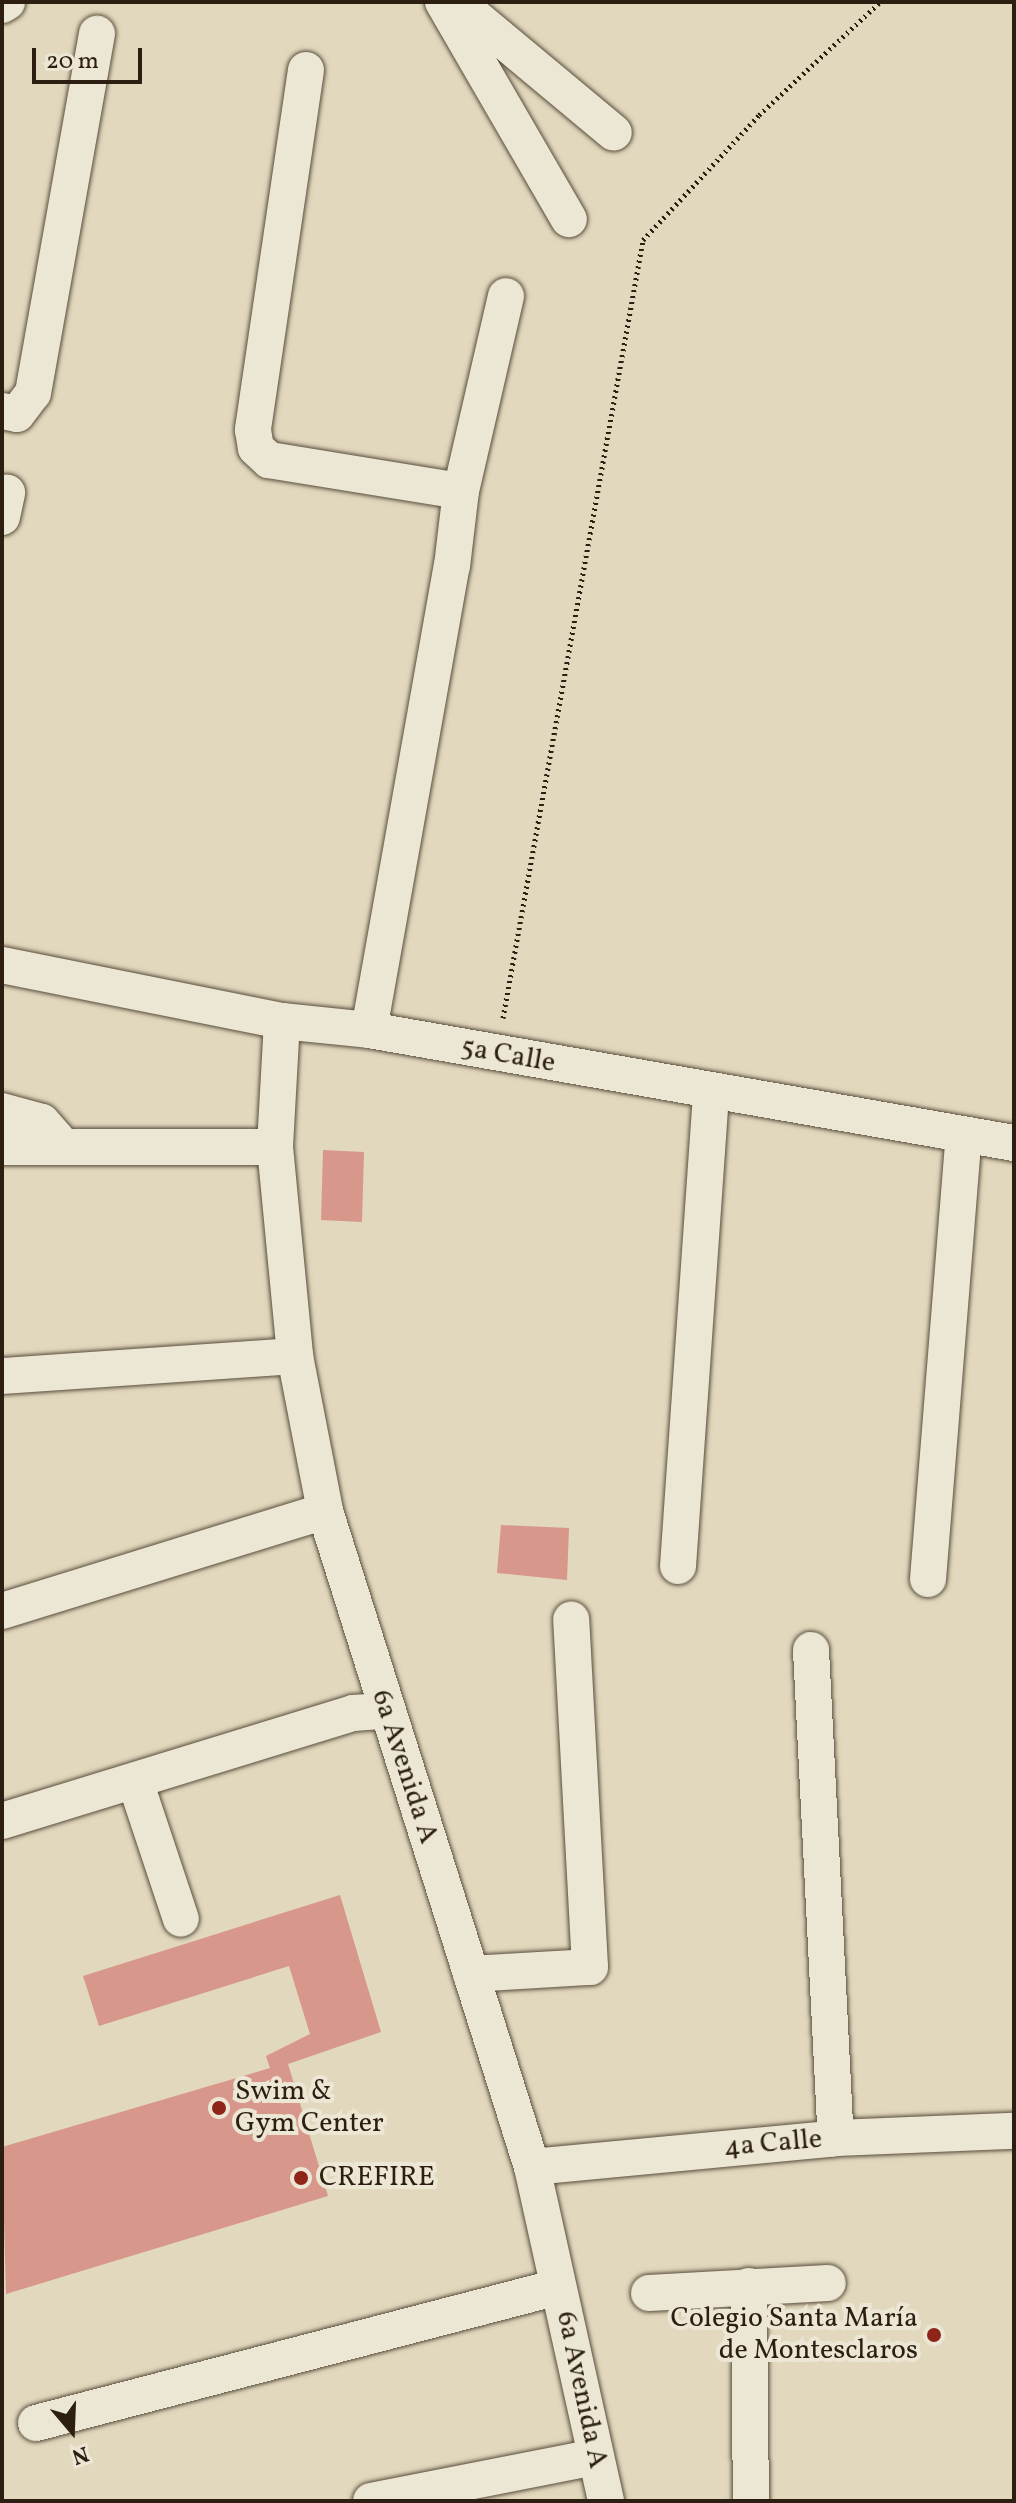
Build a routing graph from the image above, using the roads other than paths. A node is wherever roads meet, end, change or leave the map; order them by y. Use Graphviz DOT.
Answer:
graph roads {
  1 [pos="7,2"];
  2 [pos="443,2"];
  3 [pos="457,2"];
  4 [pos="2,5"];
  5 [pos="97,34"];
  6 [pos="306,70"];
  7 [pos="614,133"];
  8 [pos="569,219"];
  9 [pos="506,296"];
  10 [pos="2,411"];
  11 [pos="461,491"];
  12 [pos="2,965"];
  13 [pos="282,1021"];
  14 [pos="369,1030"];
  15 [pos="711,1091"];
  16 [pos="2,1111"];
  17 [pos="964,1136"];
  18 [pos="1014,1143"];
  19 [pos="2,1147"];
  20 [pos="64,1147"];
  21 [pos="275,1147"];
  22 [pos="295,1356"];
  23 [pos="2,1376"];
  24 [pos="325,1511"];
  25 [pos="678,1566"];
  26 [pos="928,1579"];
  27 [pos="2,1611"];
  28 [pos="571,1620"];
  29 [pos="811,1650"];
  30 [pos="384,1711"];
  31 [pos="135,1781"];
  32 [pos="2,1821"];
  33 [pos="181,1919"];
  34 [pos="471,1974"];
  35 [pos="1014,2131"];
  36 [pos="836,2138"];
  37 [pos="532,2167"];
  38 [pos="828,2283"];
  39 [pos="749,2286"];
  40 [pos="558,2287"];
  41 [pos="649,2293"];
  42 [pos="36,2423"];
  43 [pos="595,2457"];
  44 [pos="371,2501"];
  45 [pos="606,2501"];
  46 [pos="751,2501"];
  1 -- 4 [label="street"];
  2 -- 8 [label="street"];
  3 -- 7 [label="street"];
  5 -- 10 [label="street"];
  6 -- 11 [label="street"];
  9 -- 11 [label="street"];
  11 -- 14 [label="street"];
  12 -- 13 [label="street, 5a Calle"];
  13 -- 14 [label="street, 5a Calle"];
  13 -- 21 [label="street, 6a Avenida A"];
  14 -- 15 [label="street, 5a Calle"];
  15 -- 17 [label="street, 5a Calle"];
  15 -- 25 [label="street"];
  16 -- 20 [label="street"];
  17 -- 18 [label="street, 5a Calle"];
  17 -- 26 [label="street"];
  19 -- 20 [label="street"];
  20 -- 21 [label="street"];
  21 -- 22 [label="street, 6a Avenida A"];
  22 -- 23 [label="street"];
  22 -- 24 [label="street, 6a Avenida A"];
  24 -- 27 [label="street"];
  24 -- 30 [label="street, 6a Avenida A"];
  28 -- 34 [label="street"];
  29 -- 36 [label="street"];
  30 -- 31 [label="street"];
  30 -- 34 [label="street, 6a Avenida A"];
  31 -- 32 [label="street"];
  31 -- 33 [label="street"];
  34 -- 37 [label="street, 6a Avenida A"];
  35 -- 36 [label="street, 4a Calle"];
  36 -- 37 [label="street, 4a Calle"];
  37 -- 40 [label="street, 6a Avenida A"];
  38 -- 39 [label="street"];
  39 -- 41 [label="street"];
  39 -- 46 [label="street"];
  40 -- 42 [label="street"];
  40 -- 43 [label="street, 6a Avenida A"];
  43 -- 44 [label="street"];
  43 -- 45 [label="street, 6a Avenida A"];
}
